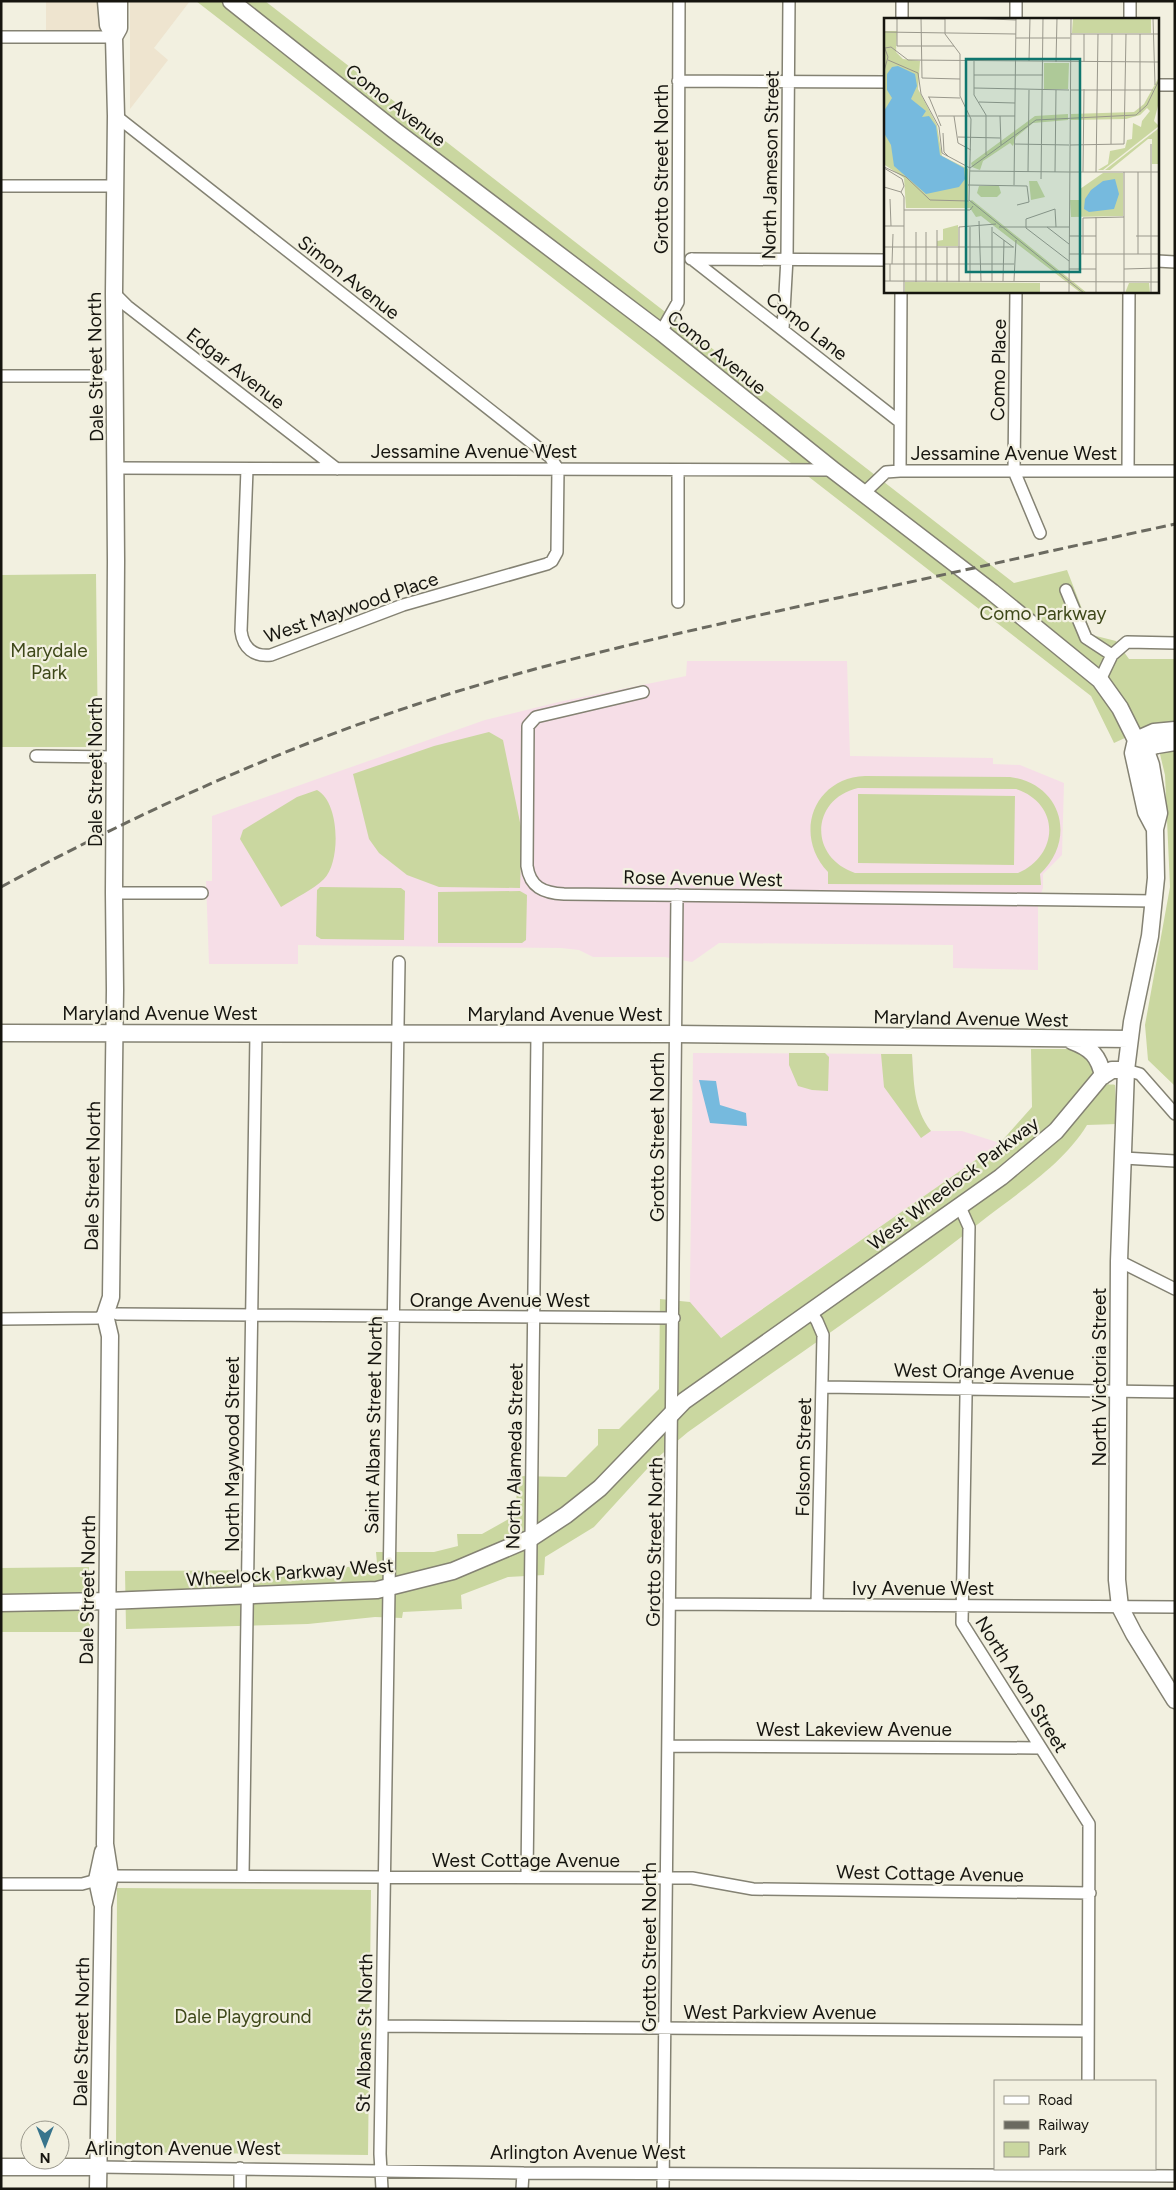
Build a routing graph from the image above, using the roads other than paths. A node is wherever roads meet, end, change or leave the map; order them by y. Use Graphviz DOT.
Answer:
graph roads {
  1 [pos="106,1"];
  2 [pos="119,1"];
  3 [pos="231,1"];
  4 [pos="679,1"];
  5 [pos="789,1"];
  6 [pos="902,1"];
  7 [pos="1016,1"];
  8 [pos="1130,1"];
  9 [pos="902,18"];
  10 [pos="1016,18"];
  11 [pos="1130,18"];
  12 [pos="1,37"];
  13 [pos="114,37"];
  14 [pos="788,81"];
  15 [pos="678,82"];
  16 [pos="884,82"];
  17 [pos="1158,85"];
  18 [pos="1175,85"];
  19 [pos="116,116"];
  20 [pos="1,186"];
  21 [pos="114,186"];
  22 [pos="787,258"];
  23 [pos="679,259"];
  24 [pos="692,259"];
  25 [pos="884,260"];
  26 [pos="1158,262"];
  27 [pos="1175,262"];
  28 [pos="901,292"];
  29 [pos="1016,292"];
  30 [pos="1129,292"];
  31 [pos="114,294"];
  32 [pos="783,329"];
  33 [pos="661,332"];
  34 [pos="1,376"];
  35 [pos="114,376"];
  36 [pos="900,422"];
  37 [pos="116,468"];
  38 [pos="248,469"];
  39 [pos="337,469"];
  40 [pos="558,469"];
  41 [pos="678,470"];
  42 [pos="832,470"];
  43 [pos="900,471"];
  44 [pos="1014,471"];
  45 [pos="1128,471"];
  46 [pos="1175,471"];
  47 [pos="864,494"];
  48 [pos="1040,533"];
  49 [pos="1066,590"];
  50 [pos="678,602"];
  51 [pos="1175,643"];
  52 [pos="1112,654"];
  53 [pos="1100,680"];
  54 [pos="643,692"];
  55 [pos="1175,730"];
  56 [pos="1175,744"];
  57 [pos="1138,747"];
  58 [pos="36,756"];
  59 [pos="114,757"];
  60 [pos="1154,780"];
  61 [pos="1155,829"];
  62 [pos="114,893"];
  63 [pos="202,893"];
  64 [pos="677,895"];
  65 [pos="1155,901"];
  66 [pos="399,962"];
  67 [pos="1,1033"];
  68 [pos="114,1033"];
  69 [pos="256,1034"];
  70 [pos="396,1034"];
  71 [pos="675,1034"];
  72 [pos="537,1035"];
  73 [pos="1068,1039"];
  74 [pos="1129,1039"];
  75 [pos="1126,1070"];
  76 [pos="1103,1076"];
  77 [pos="1175,1114"];
  78 [pos="1124,1158"];
  79 [pos="1175,1161"];
  80 [pos="960,1207"];
  81 [pos="1119,1261"];
  82 [pos="1175,1289"];
  83 [pos="811,1312"];
  84 [pos="111,1314"];
  85 [pos="250,1315"];
  86 [pos="393,1316"];
  87 [pos="534,1317"];
  88 [pos="674,1318"];
  89 [pos="1,1319"];
  90 [pos="794,1324"];
  91 [pos="822,1387"];
  92 [pos="968,1388"];
  93 [pos="1120,1391"];
  94 [pos="1175,1392"];
  95 [pos="672,1413"];
  96 [pos="531,1538"];
  97 [pos="388,1588"];
  98 [pos="248,1596"];
  99 [pos="107,1601"];
  100 [pos="1,1603"];
  101 [pos="670,1604"];
  102 [pos="817,1605"];
  103 [pos="962,1606"];
  104 [pos="1120,1607"];
  105 [pos="1175,1607"];
  106 [pos="1175,1700"];
  107 [pos="668,1746"];
  108 [pos="1040,1748"];
  109 [pos="243,1875"];
  110 [pos="383,1877"];
  111 [pos="527,1877"];
  112 [pos="104,1878"];
  113 [pos="667,1878"];
  114 [pos="1,1884"];
  115 [pos="1090,1893"];
  116 [pos="383,2026"];
  117 [pos="666,2029"];
  118 [pos="1088,2031"];
  119 [pos="1088,2080"];
  120 [pos="98,2167"];
  121 [pos="1,2168"];
  122 [pos="240,2168"];
  123 [pos="381,2170"];
  124 [pos="664,2172"];
  125 [pos="1087,2172"];
  126 [pos="523,2173"];
  127 [pos="1175,2176"];
  128 [pos="98,2189"];
  129 [pos="240,2189"];
  130 [pos="382,2189"];
  131 [pos="522,2189"];
  132 [pos="664,2189"];
  1 -- 13 [label="street"];
  2 -- 13 [label="street"];
  3 -- 33 [label="street, Como Avenue"];
  4 -- 15 [label="street, Grotto Street North"];
  5 -- 14 [label="street, North Jameson Street"];
  6 -- 9 [label="street"];
  7 -- 10 [label="street"];
  8 -- 11 [label="street"];
  12 -- 13 [label="street"];
  13 -- 19 [label="street, Dale Street North"];
  14 -- 15 [label="street"];
  14 -- 16 [label="street"];
  14 -- 22 [label="street, North Jameson Street"];
  15 -- 23 [label="street, Grotto Street North"];
  17 -- 18 [label="street"];
  19 -- 21 [label="street, Dale Street North"];
  19 -- 40 [label="street, Simon Avenue"];
  20 -- 21 [label="street"];
  21 -- 31 [label="street, Dale Street North"];
  22 -- 24 [label="street"];
  22 -- 25 [label="street"];
  22 -- 32 [label="street, North Jameson Street"];
  23 -- 24 [label="street"];
  23 -- 33 [label="street, Grotto Street North"];
  24 -- 32 [label="street, Como Lane"];
  26 -- 27 [label="street"];
  28 -- 36 [label="street"];
  29 -- 44 [label="street, Como Place"];
  30 -- 45 [label="street"];
  31 -- 35 [label="street, Dale Street North"];
  31 -- 39 [label="street, Edgar Avenue"];
  32 -- 36 [label="street, Como Lane"];
  33 -- 42 [label="street, Como Avenue"];
  34 -- 35 [label="street"];
  35 -- 37 [label="street, Dale Street North"];
  36 -- 43 [label="street"];
  37 -- 38 [label="street, Jessamine Avenue West"];
  37 -- 59 [label="street, Dale Street North"];
  38 -- 39 [label="street, Jessamine Avenue West"];
  38 -- 40 [label="street, West Maywood Place"];
  39 -- 40 [label="street, Jessamine Avenue West"];
  40 -- 41 [label="street, Jessamine Avenue West"];
  41 -- 42 [label="street, Jessamine Avenue West"];
  41 -- 50 [label="street"];
  42 -- 47 [label="street, Como Avenue"];
  43 -- 44 [label="street, Jessamine Avenue West"];
  43 -- 47 [label="street, Jessamine Avenue West"];
  44 -- 45 [label="street, Jessamine Avenue West"];
  44 -- 48 [label="street, Como Place"];
  45 -- 46 [label="street, Jessamine Avenue West"];
  47 -- 53 [label="street, Como Avenue"];
  49 -- 52 [label="street"];
  51 -- 52 [label="street"];
  52 -- 53 [label="street"];
  53 -- 57 [label="street, Como Avenue"];
  54 -- 64 [label="street, Rose Avenue West"];
  55 -- 57 [label="street"];
  56 -- 57 [label="street"];
  56 -- 60 [label="street"];
  57 -- 60 [label="street, North Victoria Street"];
  57 -- 61 [label="street"];
  58 -- 59 [label="street"];
  59 -- 62 [label="street, Dale Street North"];
  60 -- 61 [label="street, North Victoria Street"];
  61 -- 65 [label="street, North Victoria Street"];
  62 -- 63 [label="street"];
  62 -- 68 [label="street, Dale Street North"];
  64 -- 65 [label="street, Rose Avenue West"];
  64 -- 71 [label="street, Grotto Street North"];
  65 -- 74 [label="street, North Victoria Street"];
  66 -- 70 [label="street"];
  67 -- 68 [label="street, Maryland Avenue West"];
  68 -- 69 [label="street, Maryland Avenue West"];
  68 -- 84 [label="street, Dale Street North"];
  69 -- 70 [label="street, Maryland Avenue West"];
  69 -- 85 [label="street, North Maywood Street"];
  70 -- 72 [label="street, Maryland Avenue West"];
  70 -- 86 [label="street, Saint Albans Street North"];
  71 -- 72 [label="street, Maryland Avenue West"];
  71 -- 73 [label="street, Maryland Avenue West"];
  71 -- 88 [label="street, Grotto Street North"];
  72 -- 87 [label="street, North Alameda Street"];
  73 -- 74 [label="street, Maryland Avenue West"];
  73 -- 76 [label="street"];
  74 -- 75 [label="street, North Victoria Street"];
  75 -- 76 [label="street"];
  75 -- 77 [label="street"];
  75 -- 78 [label="street, North Victoria Street"];
  76 -- 80 [label="street, West Wheelock Parkway"];
  78 -- 79 [label="street"];
  78 -- 81 [label="street, North Victoria Street"];
  80 -- 83 [label="street, West Wheelock Parkway"];
  80 -- 92 [label="street, North Avon Street"];
  81 -- 82 [label="street"];
  81 -- 93 [label="street, North Victoria Street"];
  83 -- 90 [label="street, West Wheelock Parkway"];
  83 -- 91 [label="street, Folsom Street"];
  84 -- 85 [label="street, Orange Avenue West"];
  84 -- 89 [label="street, Orange Avenue West"];
  84 -- 99 [label="street, Dale Street North"];
  85 -- 86 [label="street, Orange Avenue West"];
  85 -- 98 [label="street, North Maywood Street"];
  86 -- 87 [label="street, Orange Avenue West"];
  86 -- 97 [label="street, Saint Albans Street North"];
  87 -- 88 [label="street, Orange Avenue West"];
  87 -- 96 [label="street, North Alameda Street"];
  88 -- 95 [label="street, Grotto Street North"];
  90 -- 95 [label="street, Wheelock Parkway West"];
  91 -- 92 [label="street, West Orange Avenue"];
  91 -- 102 [label="street, Folsom Street"];
  92 -- 93 [label="street, West Orange Avenue"];
  92 -- 103 [label="street, North Avon Street"];
  93 -- 94 [label="street, West Orange Avenue"];
  93 -- 104 [label="street, North Victoria Street"];
  95 -- 96 [label="street, Wheelock Parkway West"];
  95 -- 101 [label="street, Grotto Street North"];
  96 -- 97 [label="street, Wheelock Parkway West"];
  96 -- 111 [label="street, North Alameda Street"];
  97 -- 98 [label="street, Wheelock Parkway West"];
  97 -- 110 [label="street, Saint Albans Street North"];
  98 -- 99 [label="street, Wheelock Parkway West"];
  98 -- 109 [label="street, North Maywood Street"];
  99 -- 100 [label="street, Wheelock Parkway West"];
  99 -- 112 [label="street, Dale Street North"];
  101 -- 102 [label="street, Ivy Avenue West"];
  101 -- 107 [label="street, Grotto Street North"];
  102 -- 103 [label="street, Ivy Avenue West"];
  103 -- 104 [label="street, Ivy Avenue West"];
  103 -- 108 [label="street, North Avon Street"];
  104 -- 105 [label="street, Ivy Avenue West"];
  104 -- 106 [label="street, North Victoria Street"];
  107 -- 108 [label="street, West Lakeview Avenue"];
  107 -- 113 [label="street, Grotto Street North"];
  108 -- 115 [label="street, North Avon Street"];
  109 -- 110 [label="street, West Cottage Avenue"];
  109 -- 112 [label="street, West Cottage Avenue"];
  110 -- 111 [label="street, West Cottage Avenue"];
  110 -- 116 [label="street, St Albans St North"];
  111 -- 113 [label="street, West Cottage Avenue"];
  112 -- 114 [label="street, West Cottage Avenue"];
  112 -- 120 [label="street, Dale Street North"];
  113 -- 115 [label="street, West Cottage Avenue"];
  113 -- 117 [label="street, Grotto Street North"];
  115 -- 118 [label="street, North Avon Street"];
  116 -- 117 [label="street, West Parkview Avenue"];
  116 -- 123 [label="street, St Albans St North"];
  117 -- 118 [label="street, West Parkview Avenue"];
  117 -- 124 [label="street, Grotto Street North"];
  118 -- 119 [label="street, North Avon Street"];
  120 -- 121 [label="street, Arlington Avenue West"];
  120 -- 122 [label="street, Arlington Avenue West"];
  120 -- 128 [label="street, Dale Street North"];
  122 -- 123 [label="street, Arlington Avenue West"];
  122 -- 129 [label="street"];
  123 -- 126 [label="street, Arlington Avenue West"];
  123 -- 130 [label="street, St Albans St North"];
  124 -- 125 [label="street, Arlington Avenue West"];
  124 -- 126 [label="street, Arlington Avenue West"];
  124 -- 132 [label="street, Grotto Street North"];
  125 -- 127 [label="street, Arlington Avenue West"];
  126 -- 131 [label="street"];
}
